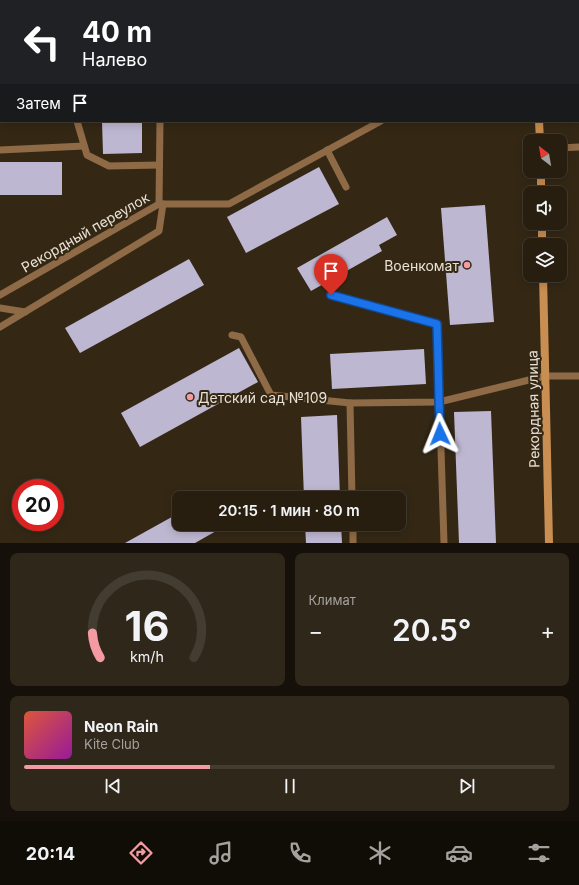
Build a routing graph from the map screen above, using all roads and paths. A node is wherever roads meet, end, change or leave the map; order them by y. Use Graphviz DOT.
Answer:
graph roads {
  1 [pos="77,122"];
  2 [pos="160,122"];
  3 [pos="379,122"];
  4 [pos="540,122"];
  5 [pos="540,134"];
  6 [pos="84,146"];
  7 [pos="579,147"];
  8 [pos="567,148"];
  9 [pos="0,150"];
  10 [pos="327,150"];
  11 [pos="159,165"];
  12 [pos="346,187"];
  13 [pos="161,204"];
  14 [pos="543,282"];
  15 [pos="0,295"];
  16 [pos="331,295"];
  17 [pos="0,308"];
  18 [pos="25,312"];
  19 [pos="0,327"];
  20 [pos="232,335"];
  21 [pos="545,376"];
  22 [pos="579,376"];
  23 [pos="439,402"];
  24 [pos="350,403"];
  25 [pos="352,491"];
  26 [pos="353,531"];
  27 [pos="353,543"];
  28 [pos="444,543"];
  29 [pos="549,543"];
  1 -- 6 [label="lane"];
  2 -- 11 [label="lane"];
  3 -- 10 [label="lane, Рекордный переулок"];
  4 -- 5 [label="main road"];
  6 -- 9 [label="lane"];
  6 -- 11 [label="lane"];
  7 -- 8 [label="lane"];
  10 -- 12 [label="lane"];
  10 -- 13 [label="lane, Рекордный переулок"];
  11 -- 13 [label="lane"];
  13 -- 15 [label="lane, Рекордный переулок"];
  13 -- 18 [label="lane"];
  14 -- 21 [label="main road, Рекордная улица"];
  16 -- 23 [label="lane"];
  17 -- 18 [label="lane"];
  18 -- 19 [label="lane"];
  20 -- 24 [label="lane"];
  21 -- 22 [label="lane"];
  21 -- 23 [label="lane"];
  21 -- 29 [label="main road, Рекордная улица"];
  23 -- 24 [label="lane"];
  23 -- 28 [label="lane"];
  24 -- 25 [label="lane"];
  26 -- 27 [label="lane"];
}
